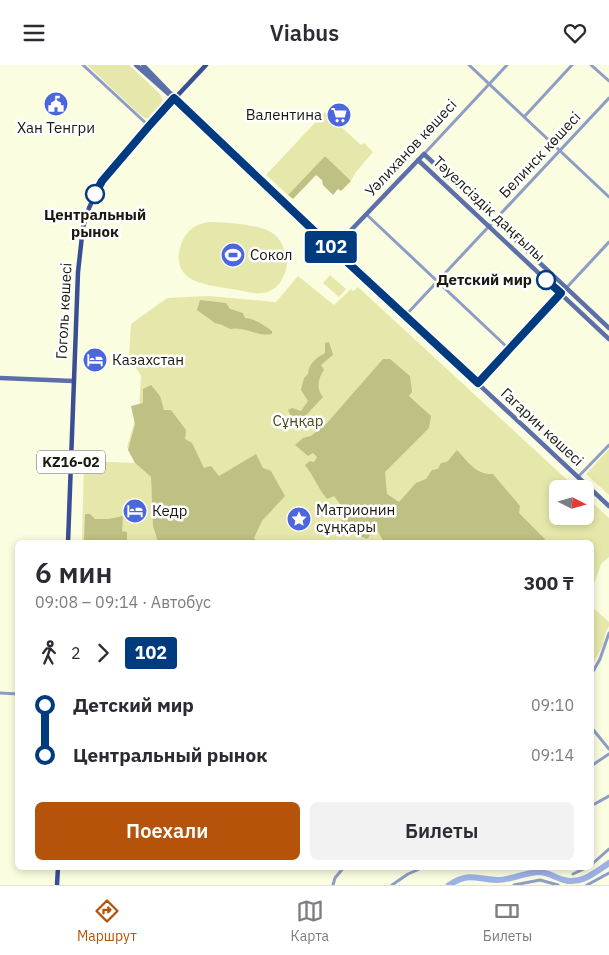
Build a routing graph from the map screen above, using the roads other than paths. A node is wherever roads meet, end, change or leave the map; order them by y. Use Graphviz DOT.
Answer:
graph roads {
  1 [pos="83,65"];
  2 [pos="136,65"];
  3 [pos="143,65"];
  4 [pos="206,65"];
  5 [pos="469,65"];
  6 [pos="507,65"];
  7 [pos="572,65"];
  8 [pos="591,65"];
  9 [pos="609,81"];
  10 [pos="488,83"];
  11 [pos="174,98"];
  12 [pos="609,98"];
  13 [pos="524,117"];
  14 [pos="149,126"];
  15 [pos="559,150"];
  16 [pos="424,154"];
  17 [pos="418,159"];
  18 [pos="609,197"];
  19 [pos="366,214"];
  20 [pos="494,221"];
  21 [pos="489,226"];
  22 [pos="609,242"];
  23 [pos="333,249"];
  24 [pos="437,281"];
  25 [pos="566,288"];
  26 [pos="561,293"];
  27 [pos="405,316"];
  28 [pos="609,328"];
  29 [pos="609,339"];
  30 [pos="509,349"];
  31 [pos="0,378"];
  32 [pos="73,381"];
  33 [pos="478,383"];
  34 [pos="609,445"];
  35 [pos="578,477"];
  36 [pos="609,506"];
  37 [pos="68,540"];
  38 [pos="609,633"];
  39 [pos="607,647"];
  40 [pos="594,670"];
  41 [pos="0,693"];
  42 [pos="15,694"];
  43 [pos="594,732"];
  44 [pos="609,749"];
  45 [pos="609,755"];
  46 [pos="594,764"];
  47 [pos="609,797"];
  48 [pos="594,804"];
  49 [pos="609,849"];
  50 [pos="594,862"];
  51 [pos="58,870"];
  52 [pos="339,870"];
  53 [pos="417,870"];
  54 [pos="581,870"];
  55 [pos="574,873"];
  56 [pos="609,873"];
  57 [pos="57,885"];
  58 [pos="333,885"];
  59 [pos="392,885"];
  60 [pos="514,885"];
  61 [pos="558,885"];
  62 [pos="587,885"];
  1 -- 14 [label="street"];
  2 -- 11 [label="street, Гагарин көшесі"];
  3 -- 11 [label="street, Гагарин көшесі"];
  4 -- 11 [label="main road, Гоголь көшесі"];
  5 -- 10 [label="street"];
  6 -- 10 [label="street, Уәлиханов көшесі"];
  7 -- 13 [label="street"];
  8 -- 9 [label="street"];
  10 -- 13 [label="street"];
  10 -- 16 [label="street, Уәлиханов көшесі"];
  11 -- 14 [label="main road, Гоголь көшесі / KZ16-02"];
  11 -- 23 [label="street, Гагарин көшесі"];
  12 -- 15 [label="street, Белинск көшесі"];
  13 -- 15 [label="street"];
  14 -- 32 [label="main road, Гоголь көшесі / KZ16-02"];
  15 -- 18 [label="street"];
  15 -- 20 [label="street, Белинск көшесі"];
  16 -- 17 [label="street, Уәлиханов көшесі"];
  16 -- 20 [label="street, Тәуелсіздік даңғылы"];
  17 -- 19 [label="street, Уәлиханов көшесі"];
  17 -- 21 [label="street, Тәуелсіздік даңғылы"];
  19 -- 23 [label="street, Уәлиханов көшесі"];
  19 -- 24 [label="street"];
  20 -- 21 [label="street, Белинск көшесі"];
  20 -- 25 [label="street, Тәуелсіздік даңғылы"];
  21 -- 24 [label="street, Белинск көшесі"];
  21 -- 26 [label="street, Тәуелсіздік даңғылы"];
  22 -- 25 [label="street"];
  23 -- 27 [label="street, Гагарин көшесі"];
  24 -- 27 [label="street, Белинск көшесі"];
  24 -- 30 [label="street"];
  25 -- 26 [label="street"];
  25 -- 28 [label="street, Тәуелсіздік даңғылы"];
  26 -- 29 [label="street, Тәуелсіздік даңғылы"];
  26 -- 30 [label="street"];
  27 -- 33 [label="street, Гагарин көшесі"];
  30 -- 33 [label="street"];
  31 -- 32 [label="street"];
  32 -- 37 [label="main road, Гоголь көшесі / KZ16-02"];
  33 -- 35 [label="street, Гагарин көшесі"];
  34 -- 35 [label="street"];
  35 -- 36 [label="street, Гагарин көшесі"];
  38 -- 39 [label="street"];
  39 -- 40 [label="street"];
  41 -- 42 [label="street"];
  43 -- 44 [label="street"];
  45 -- 46 [label="street"];
  47 -- 48 [label="street"];
  49 -- 50 [label="street"];
  51 -- 57 [label="main road"];
  52 -- 58 [label="street"];
  53 -- 59 [label="street"];
  54 -- 55 [label="street"];
  56 -- 62 [label="street"];
  60 -- 61 [label="street"];
}
